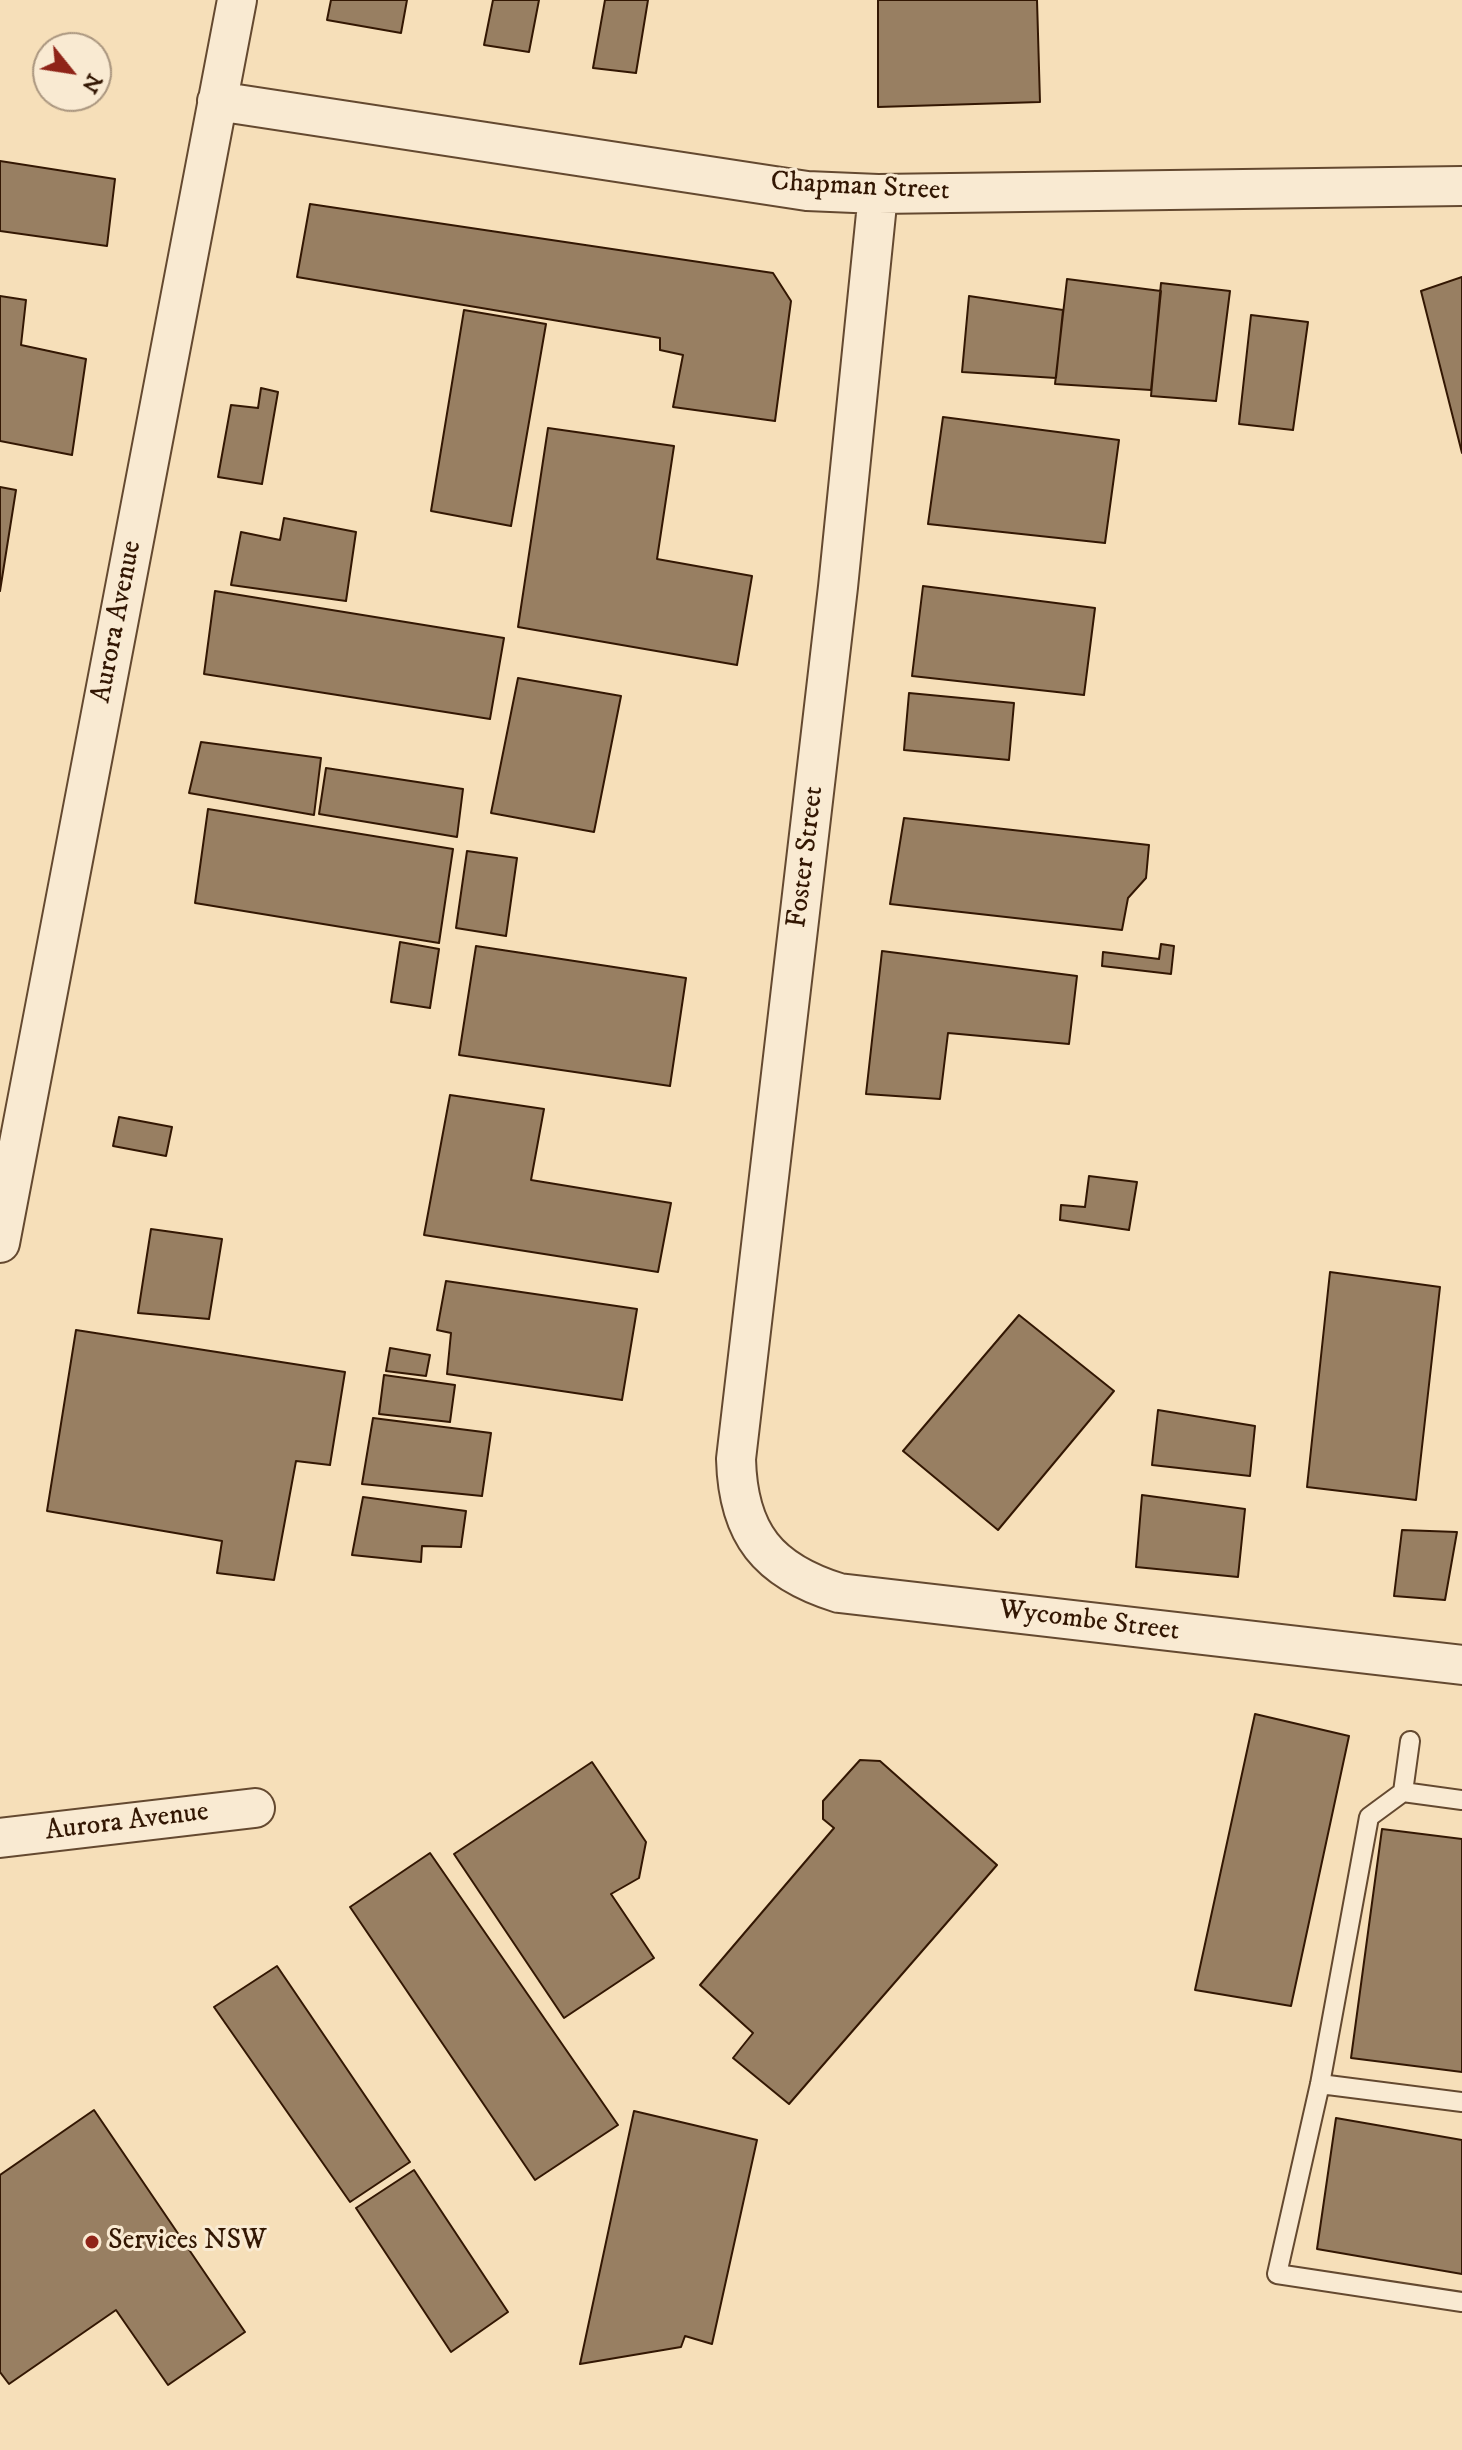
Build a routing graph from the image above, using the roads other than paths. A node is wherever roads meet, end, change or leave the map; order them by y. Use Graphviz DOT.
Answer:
graph roads {
  1 [pos="237,0"];
  2 [pos="217,101"];
  3 [pos="1462,186"];
  4 [pos="878,194"];
  5 [pos="0,1243"];
  6 [pos="745,1519"];
  7 [pos="1462,1665"];
  8 [pos="1410,1741"];
  9 [pos="1403,1792"];
  10 [pos="1462,1800"];
  11 [pos="255,1808"];
  12 [pos="0,1838"];
  13 [pos="1320,2084"];
  14 [pos="1462,2102"];
  15 [pos="1462,2302"];
  1 -- 2 [label="street, Aurora Avenue"];
  2 -- 4 [label="street, Chapman Street"];
  2 -- 5 [label="street, Aurora Avenue"];
  3 -- 4 [label="street, Chapman Street"];
  4 -- 6 [label="street, Foster Street"];
  6 -- 7 [label="street, Wycombe Street"];
  8 -- 9 [label="lane"];
  9 -- 10 [label="lane"];
  9 -- 13 [label="lane"];
  11 -- 12 [label="street, Aurora Avenue"];
  13 -- 14 [label="lane"];
  13 -- 15 [label="lane"];
}
